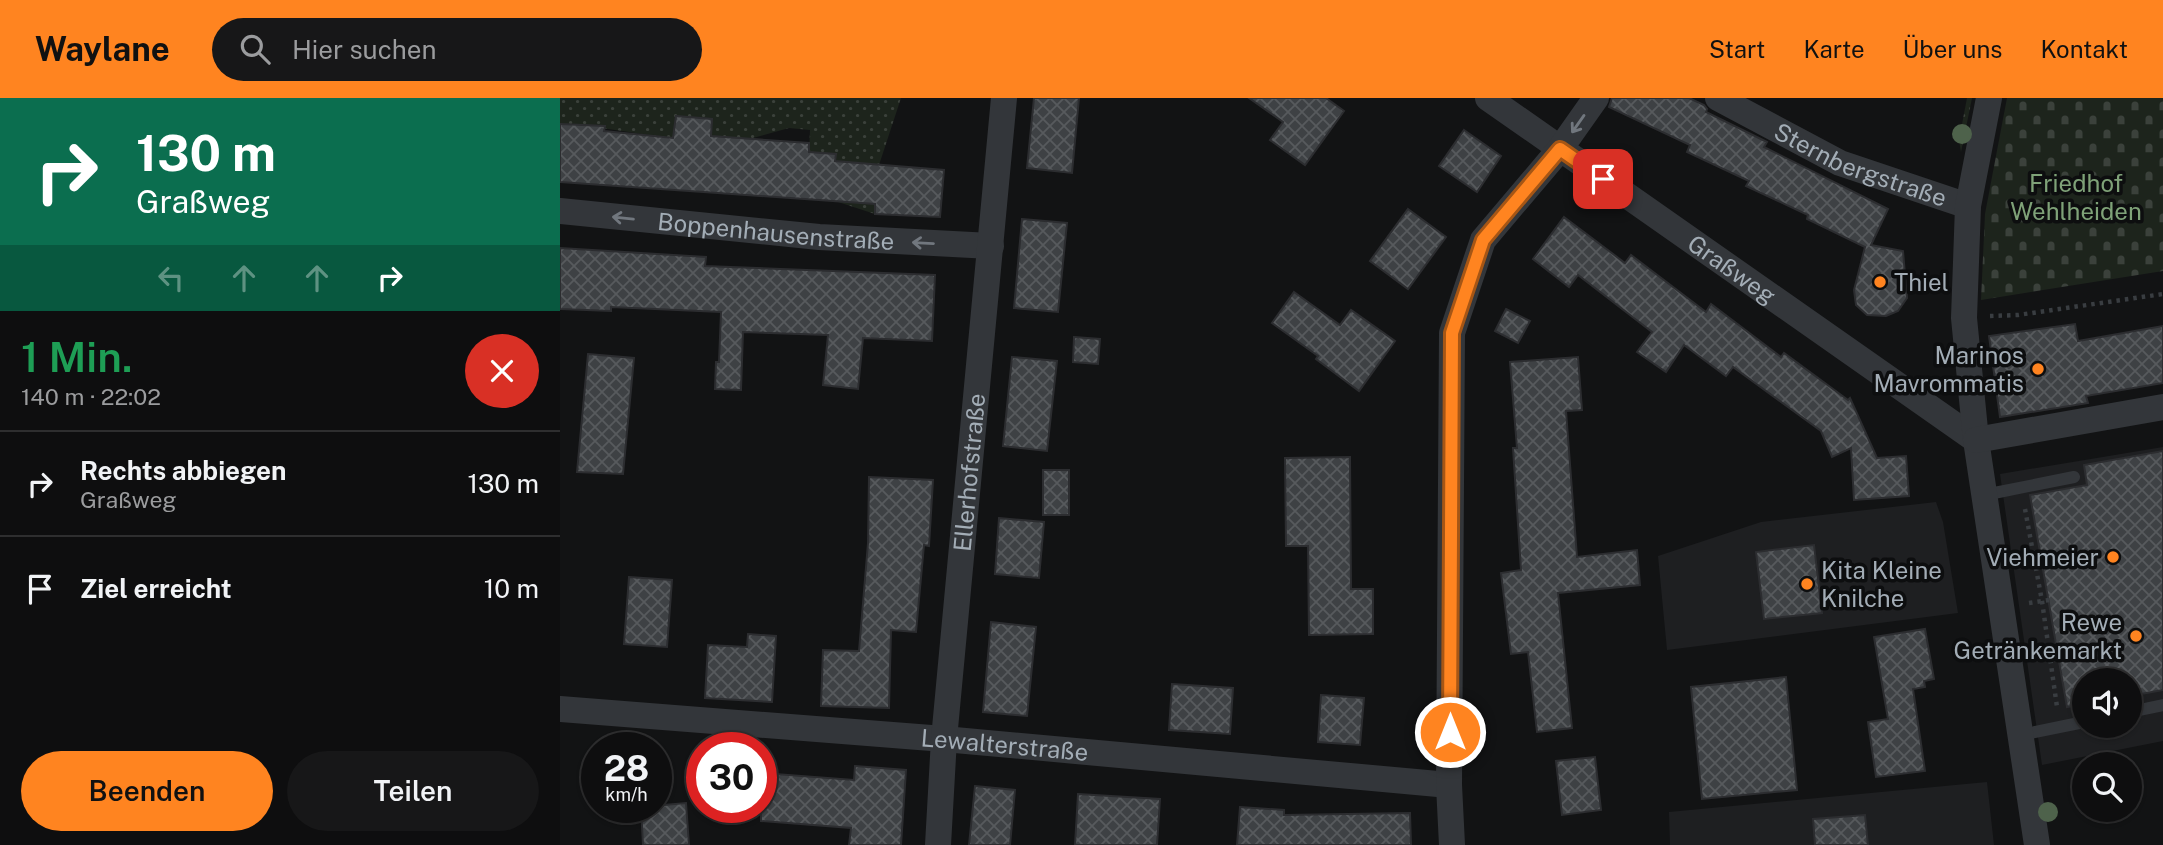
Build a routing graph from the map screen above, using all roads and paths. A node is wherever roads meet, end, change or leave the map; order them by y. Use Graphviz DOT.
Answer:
graph roads {
  1 [pos="1004,98"];
  2 [pos="1488,98"];
  3 [pos="1596,98"];
  4 [pos="1718,98"];
  5 [pos="1989,98"];
  6 [pos="1560,149"];
  7 [pos="1968,206"];
  8 [pos="560,211"];
  9 [pos="991,246"];
  10 [pos="2163,294"];
  11 [pos="1983,317"];
  12 [pos="2163,408"];
  13 [pos="1976,440"];
  14 [pos="2074,477"];
  15 [pos="2021,487"];
  16 [pos="1984,495"];
  17 [pos="2049,600"];
  18 [pos="2039,601"];
  19 [pos="2163,705"];
  20 [pos="560,709"];
  21 [pos="2142,709"];
  22 [pos="2072,724"];
  23 [pos="2060,727"];
  24 [pos="2021,735"];
  25 [pos="944,739"];
  26 [pos="1449,785"];
  27 [pos="938,845"];
  28 [pos="1452,845"];
  29 [pos="2036,845"];
  1 -- 9 [label="street, Ellerhofstraße"];
  2 -- 6 [label="street, Graßweg"];
  3 -- 6 [label="street, one-way"];
  4 -- 7 [label="street, Sternbergstraße"];
  5 -- 7 [label="street, Sternbergstraße"];
  6 -- 13 [label="street, Graßweg"];
  6 -- 26 [label="street"];
  7 -- 13 [label="street, Sternbergstraße"];
  9 -- 8 [label="street, Boppenhausenstraße, one-way"];
  9 -- 25 [label="street, Ellerhofstraße"];
  10 -- 11 [label="path"];
  12 -- 13 [label="street"];
  13 -- 16 [label="street, Sternbergstraße"];
  14 -- 15 [label="lane"];
  15 -- 16 [label="lane"];
  15 -- 18 [label="path"];
  16 -- 24 [label="street, Sternbergstraße"];
  17 -- 18 [label="path"];
  18 -- 23 [label="path"];
  19 -- 21 [label="lane"];
  20 -- 25 [label="street, Lewalterstraße"];
  22 -- 23 [label="lane"];
  23 -- 24 [label="lane"];
  24 -- 29 [label="street, Sternbergstraße"];
  25 -- 26 [label="street, Lewalterstraße"];
  25 -- 27 [label="street, Ellerhofstraße"];
  26 -- 28 [label="street"];
}
